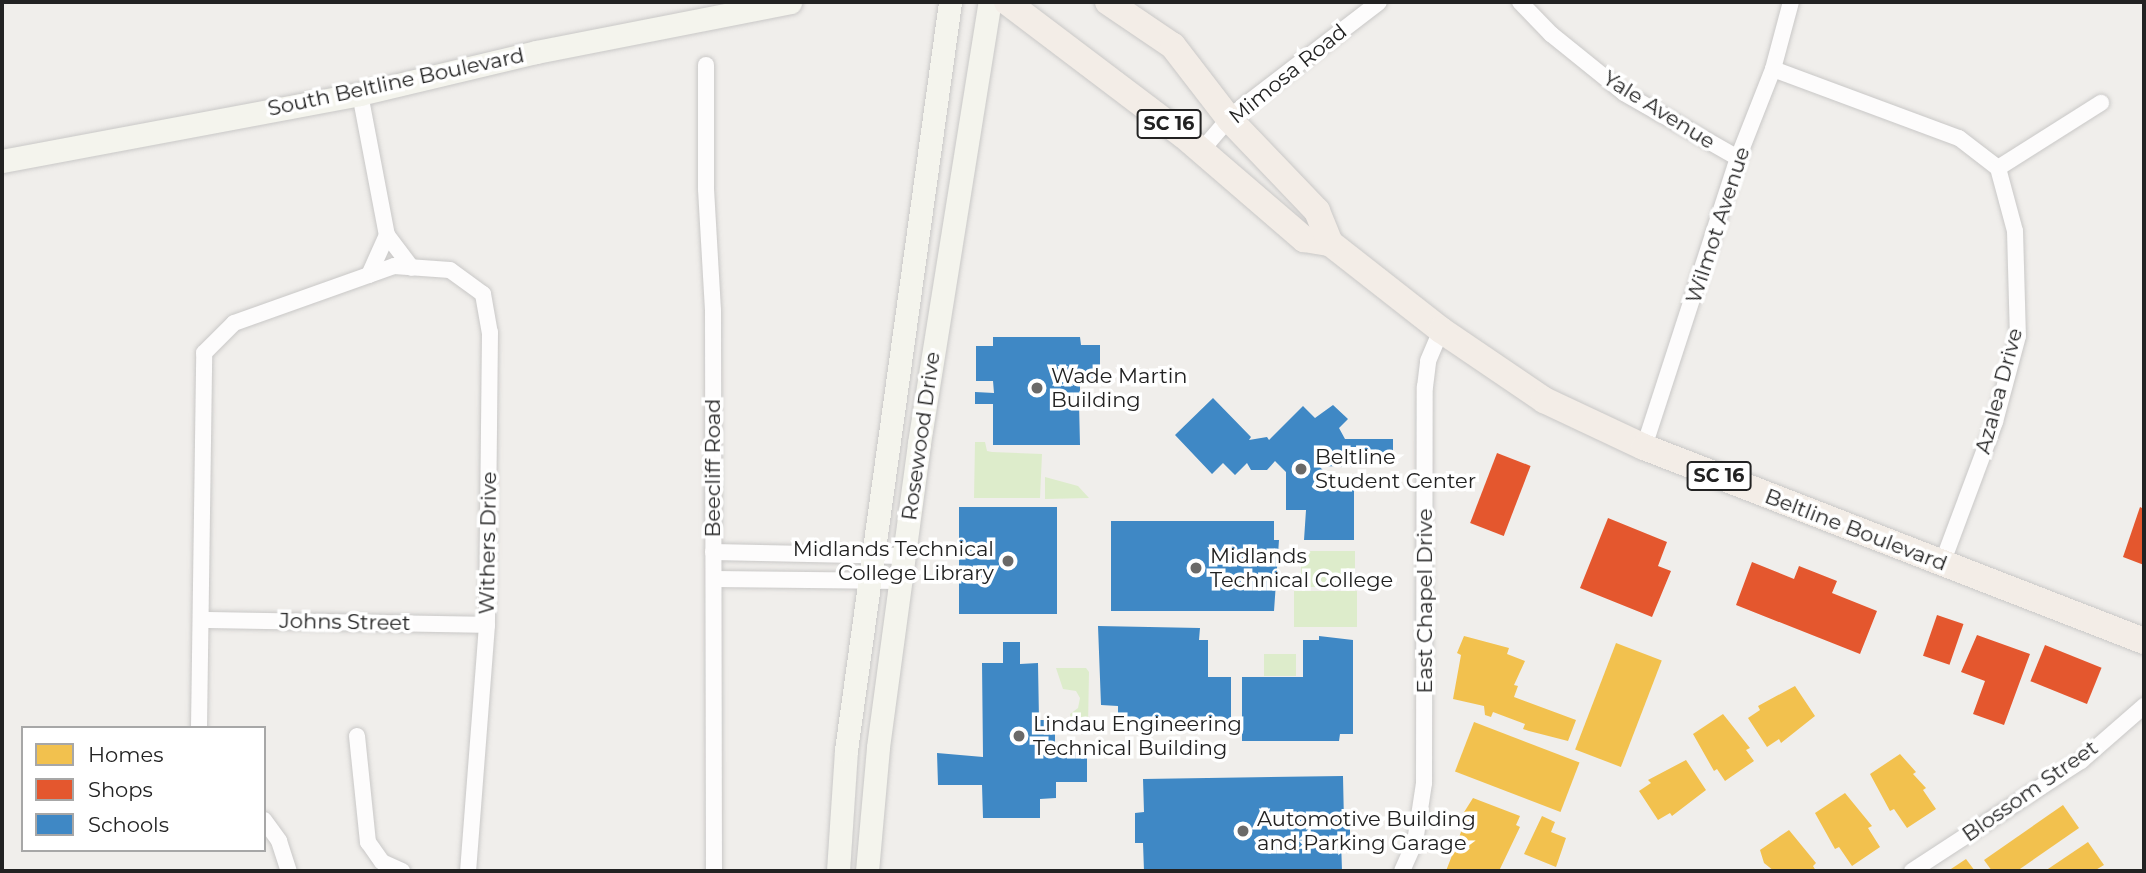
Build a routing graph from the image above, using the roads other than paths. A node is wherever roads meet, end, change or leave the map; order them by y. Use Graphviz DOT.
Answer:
graph roads {
  1 [pos="790,2"];
  2 [pos="950,2"];
  3 [pos="990,2"];
  4 [pos="1007,2"];
  5 [pos="1108,2"];
  6 [pos="1141,2"];
  7 [pos="1379,2"];
  8 [pos="1520,2"];
  9 [pos="1791,2"];
  10 [pos="1173,46"];
  11 [pos="706,65"];
  12 [pos="1773,69"];
  13 [pos="360,94"];
  14 [pos="2101,103"];
  15 [pos="1229,118"];
  16 [pos="1201,151"];
  17 [pos="1738,158"];
  18 [pos="2,161"];
  19 [pos="1998,168"];
  20 [pos="387,234"];
  21 [pos="1330,243"];
  22 [pos="412,268"];
  23 [pos="369,275"];
  24 [pos="1441,330"];
  25 [pos="1644,447"];
  26 [pos="713,552"];
  27 [pos="872,554"];
  28 [pos="904,556"];
  29 [pos="1942,564"];
  30 [pos="714,579"];
  31 [pos="869,581"];
  32 [pos="901,581"];
  33 [pos="202,620"];
  34 [pos="487,625"];
  35 [pos="2144,641"];
  36 [pos="2144,706"];
  37 [pos="199,726"];
  38 [pos="357,736"];
  39 [pos="266,823"];
  40 [pos="289,871"];
  41 [pos="402,871"];
  42 [pos="468,871"];
  43 [pos="714,871"];
  44 [pos="838,871"];
  45 [pos="867,871"];
  46 [pos="1402,871"];
  47 [pos="1912,871"];
  1 -- 13 [label="main road, South Beltline Boulevard"];
  2 -- 27 [label="main road, Rosewood Drive"];
  3 -- 28 [label="main road, Rosewood Drive"];
  4 -- 16 [label="main road, Beltline Boulevard / SC 16"];
  5 -- 10 [label="main road, Beltline Boulevard"];
  6 -- 10 [label="main road, SC 16"];
  7 -- 15 [label="street, Mimosa Road"];
  8 -- 17 [label="street, Yale Avenue"];
  9 -- 12 [label="street, Wilmot Avenue"];
  10 -- 15 [label="main road, Beltline Boulevard / SC 16"];
  11 -- 26 [label="street, Beecliff Road"];
  12 -- 17 [label="street, Wilmot Avenue"];
  12 -- 19 [label="street"];
  13 -- 18 [label="main road, South Beltline Boulevard"];
  13 -- 20 [label="street"];
  14 -- 19 [label="street"];
  15 -- 16 [label="street, Mimosa Road"];
  15 -- 21 [label="main road, Beltline Boulevard / SC 16"];
  16 -- 21 [label="main road, Beltline Boulevard / SC 16"];
  17 -- 25 [label="street, Wilmot Avenue"];
  19 -- 29 [label="street, Azalea Drive"];
  20 -- 22 [label="street"];
  20 -- 23 [label="street"];
  21 -- 24 [label="main road, Beltline Boulevard / SC 16"];
  22 -- 23 [label="street, Withers Drive"];
  22 -- 34 [label="street, Withers Drive"];
  23 -- 33 [label="street, Withers Drive"];
  24 -- 25 [label="main road, Beltline Boulevard / SC 16"];
  24 -- 46 [label="street, East Chapel Drive"];
  25 -- 29 [label="main road, Beltline Boulevard / SC 16"];
  26 -- 27 [label="street"];
  26 -- 30 [label="street, Beecliff Road"];
  27 -- 28 [label="street"];
  27 -- 31 [label="main road, Rosewood Drive"];
  28 -- 32 [label="main road, Rosewood Drive"];
  29 -- 35 [label="main road, Beltline Boulevard / SC 16"];
  30 -- 31 [label="street"];
  30 -- 43 [label="street, Beecliff Road"];
  31 -- 32 [label="street"];
  31 -- 44 [label="main road, Rosewood Drive"];
  32 -- 45 [label="main road, Rosewood Drive"];
  33 -- 34 [label="street, Johns Street"];
  33 -- 37 [label="street, Withers Drive"];
  34 -- 42 [label="street, Withers Drive"];
  36 -- 47 [label="street, Blossom Street"];
  38 -- 41 [label="street"];
  39 -- 40 [label="street"];
}
